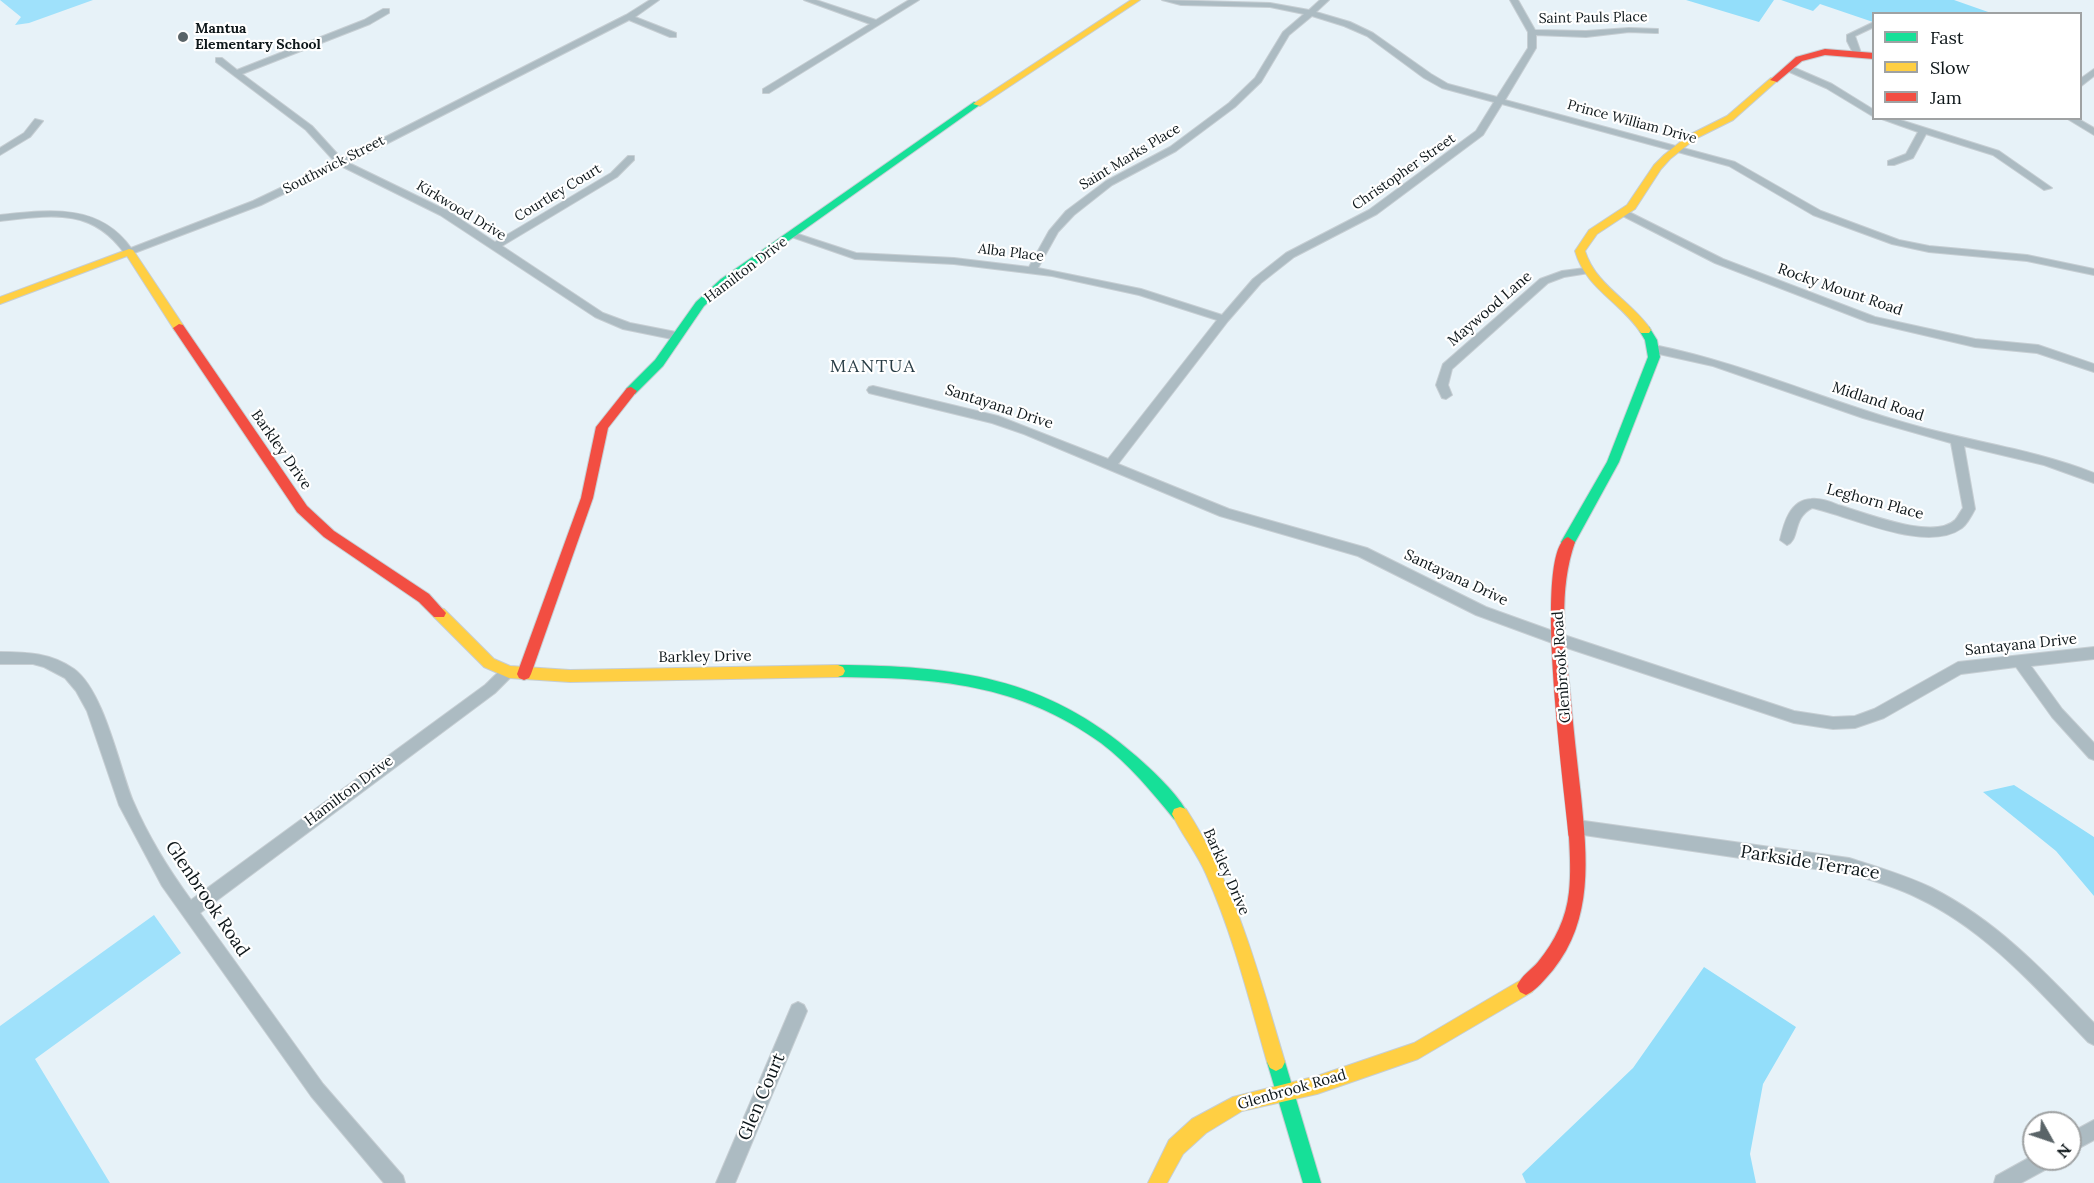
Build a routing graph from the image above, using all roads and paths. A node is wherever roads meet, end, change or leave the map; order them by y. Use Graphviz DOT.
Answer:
graph roads {
  1 [pos="655,0"];
  2 [pos="808,0"];
  3 [pos="915,0"];
  4 [pos="1136,0"];
  5 [pos="1166,0"];
  6 [pos="1325,0"];
  7 [pos="1514,0"];
  8 [pos="386,11"];
  9 [pos="1309,14"];
  10 [pos="629,17"];
  11 [pos="876,23"];
  12 [pos="1872,25"];
  13 [pos="1655,31"];
  14 [pos="1532,33"];
  15 [pos="673,35"];
  16 [pos="1857,52"];
  17 [pos="1872,56"];
  18 [pos="219,60"];
  19 [pos="1788,68"];
  20 [pos="2094,72"];
  21 [pos="236,73"];
  22 [pos="2082,82"];
  23 [pos="766,92"];
  24 [pos="1502,101"];
  25 [pos="1872,113"];
  26 [pos="1889,120"];
  27 [pos="2073,120"];
  28 [pos="38,121"];
  29 [pos="1923,132"];
  30 [pos="2094,132"];
  31 [pos="1677,150"];
  32 [pos="0,152"];
  33 [pos="630,158"];
  34 [pos="339,162"];
  35 [pos="1891,164"];
  36 [pos="2047,188"];
  37 [pos="1623,212"];
  38 [pos="0,218"];
  39 [pos="791,236"];
  40 [pos="495,246"];
  41 [pos="129,252"];
  42 [pos="1032,270"];
  43 [pos="1585,272"];
  44 [pos="2094,272"];
  45 [pos="0,301"];
  46 [pos="1224,319"];
  47 [pos="677,336"];
  48 [pos="1654,349"];
  49 [pos="2094,368"];
  50 [pos="873,390"];
  51 [pos="1446,395"];
  52 [pos="1957,440"];
  53 [pos="1111,464"];
  54 [pos="2094,478"];
  55 [pos="1787,540"];
  56 [pos="1560,640"];
  57 [pos="2094,653"];
  58 [pos="0,658"];
  59 [pos="2020,662"];
  60 [pos="516,673"];
  61 [pos="2094,753"];
  62 [pos="1577,827"];
  63 [pos="189,911"];
  64 [pos="798,1011"];
  65 [pos="2094,1036"];
  66 [pos="1286,1091"];
  67 [pos="2024,1171"];
  68 [pos="396,1183"];
  69 [pos="725,1183"];
  70 [pos="1157,1183"];
  71 [pos="1312,1183"];
  72 [pos="2003,1183"];
  1 -- 10 [label="street, Southwick Street"];
  2 -- 11 [label="street"];
  3 -- 11 [label="street"];
  4 -- 39 [label="street, Hamilton Drive"];
  5 -- 9 [label="street, Prince William Drive"];
  6 -- 9 [label="street, Saint Marks Place"];
  7 -- 14 [label="street"];
  8 -- 21 [label="street"];
  9 -- 24 [label="street, Prince William Drive"];
  9 -- 42 [label="street, Saint Marks Place"];
  10 -- 15 [label="street"];
  10 -- 34 [label="street, Southwick Street"];
  11 -- 23 [label="street"];
  12 -- 16 [label="street"];
  13 -- 14 [label="street, Saint Pauls Place"];
  14 -- 24 [label="street, Christopher Street"];
  16 -- 17 [label="street"];
  16 -- 19 [label="street"];
  18 -- 21 [label="street, Kirkwood Drive"];
  19 -- 25 [label="street"];
  19 -- 31 [label="street"];
  20 -- 22 [label="street"];
  21 -- 34 [label="street, Kirkwood Drive"];
  24 -- 31 [label="street, Prince William Drive"];
  24 -- 46 [label="street, Christopher Street"];
  26 -- 29 [label="street"];
  27 -- 30 [label="street"];
  28 -- 32 [label="street"];
  29 -- 35 [label="street"];
  29 -- 36 [label="street"];
  31 -- 37 [label="street"];
  31 -- 44 [label="street, Prince William Drive"];
  33 -- 40 [label="street, Courtley Court"];
  34 -- 40 [label="street, Kirkwood Drive"];
  34 -- 41 [label="street, Southwick Street"];
  37 -- 43 [label="street"];
  37 -- 49 [label="street, Rocky Mount Road"];
  38 -- 41 [label="street, Barkley Drive"];
  39 -- 42 [label="street, Alba Place"];
  39 -- 47 [label="street, Hamilton Drive"];
  40 -- 47 [label="street, Kirkwood Drive"];
  41 -- 45 [label="street, Southwick Street"];
  41 -- 60 [label="street, Barkley Drive"];
  42 -- 46 [label="street, Alba Place"];
  43 -- 48 [label="street"];
  43 -- 51 [label="street, Maywood Lane"];
  46 -- 53 [label="street, Christopher Street"];
  47 -- 60 [label="street, Hamilton Drive"];
  48 -- 52 [label="street, Midland Road"];
  48 -- 56 [label="street, Glenbrook Road"];
  50 -- 53 [label="street, Santayana Drive"];
  52 -- 54 [label="street, Midland Road"];
  52 -- 55 [label="street, Leghorn Place"];
  53 -- 56 [label="street, Santayana Drive"];
  56 -- 59 [label="street, Santayana Drive"];
  56 -- 62 [label="street, Glenbrook Road"];
  57 -- 59 [label="street, Santayana Drive"];
  58 -- 63 [label="street, Glenbrook Road"];
  59 -- 61 [label="street"];
  60 -- 63 [label="street, Hamilton Drive"];
  60 -- 66 [label="street, Barkley Drive"];
  62 -- 65 [label="street, Parkside Terrace"];
  62 -- 66 [label="street, Glenbrook Road"];
  63 -- 68 [label="street, Glenbrook Road"];
  64 -- 69 [label="street, Glen Court"];
  66 -- 70 [label="street, Glenbrook Road"];
  66 -- 71 [label="street, Barkley Drive"];
  67 -- 72 [label="street"];
}
